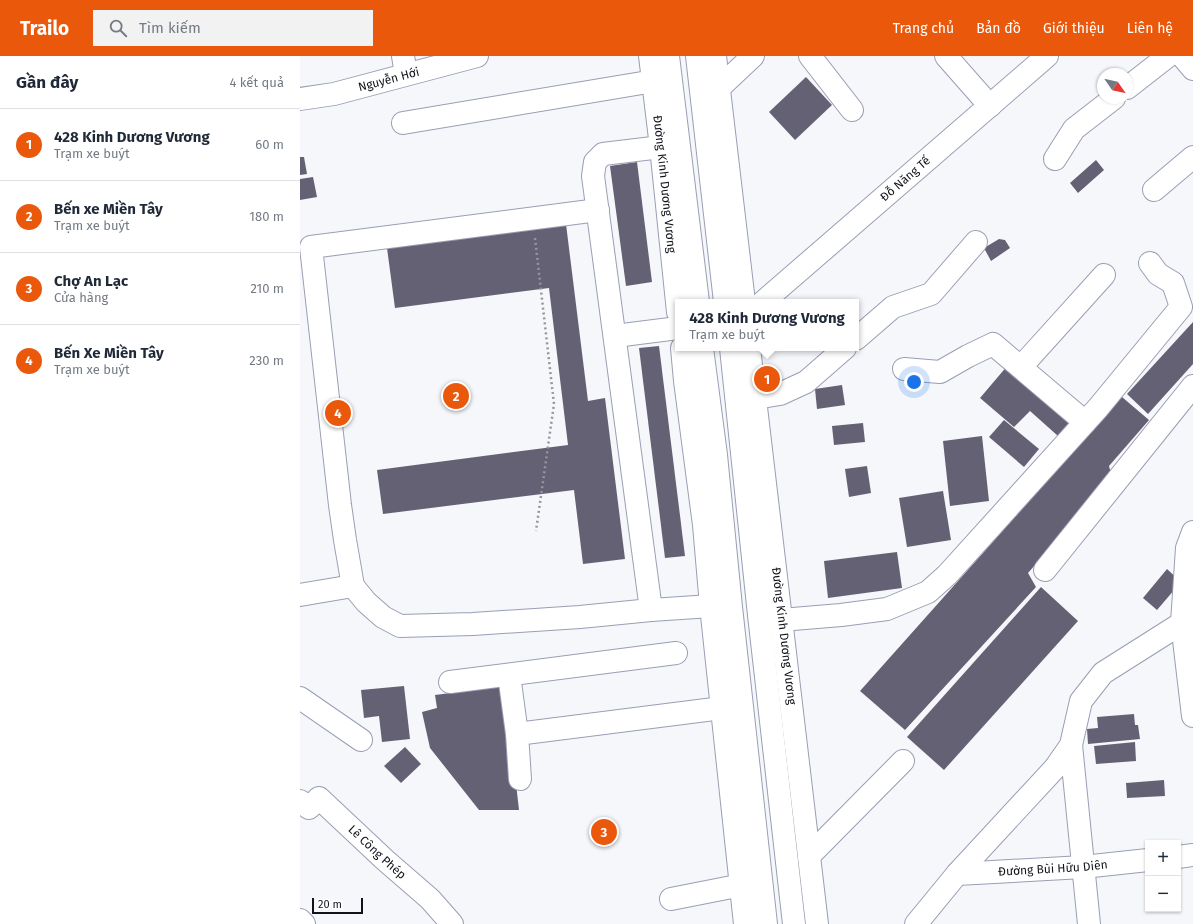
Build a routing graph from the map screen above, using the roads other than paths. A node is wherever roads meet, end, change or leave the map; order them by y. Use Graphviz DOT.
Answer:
graph roads {
  1 [pos="477,56"];
  2 [pos="650,56"];
  3 [pos="668,56"];
  4 [pos="697,56"];
  5 [pos="715,56"];
  6 [pos="753,56"];
  7 [pos="810,56"];
  8 [pos="946,56"];
  9 [pos="1047,56"];
  10 [pos="1168,56"];
  11 [pos="1182,56"];
  12 [pos="404,65"];
  13 [pos="1193,69"];
  14 [pos="654,81"];
  15 [pos="1133,83"];
  16 [pos="718,88"];
  17 [pos="300,99"];
  18 [pos="702,102"];
  19 [pos="1106,104"];
  20 [pos="990,106"];
  21 [pos="852,110"];
  22 [pos="403,123"];
  23 [pos="670,146"];
  24 [pos="1193,157"];
  25 [pos="1055,159"];
  26 [pos="1154,190"];
  27 [pos="598,210"];
  28 [pos="976,242"];
  29 [pos="1150,264"];
  30 [pos="1104,275"];
  31 [pos="677,299"];
  32 [pos="697,299"];
  33 [pos="725,299"];
  34 [pos="744,299"];
  35 [pos="766,299"];
  36 [pos="675,328"];
  37 [pos="615,336"];
  38 [pos="859,336"];
  39 [pos="682,351"];
  40 [pos="702,351"];
  41 [pos="731,351"];
  42 [pos="749,351"];
  43 [pos="842,351"];
  44 [pos="1021,367"];
  45 [pos="904,369"];
  46 [pos="1193,386"];
  47 [pos="755,398"];
  48 [pos="1086,422"];
  49 [pos="1193,532"];
  50 [pos="1045,570"];
  51 [pos="353,586"];
  52 [pos="300,595"];
  53 [pos="721,607"];
  54 [pos="651,610"];
  55 [pos="759,615"];
  56 [pos="781,620"];
  57 [pos="1182,622"];
  58 [pos="676,652"];
  59 [pos="509,675"];
  60 [pos="450,682"];
  61 [pos="300,698"];
  62 [pos="722,708"];
  63 [pos="1193,716"];
  64 [pos="517,734"];
  65 [pos="361,740"];
  66 [pos="1071,745"];
  67 [pos="903,761"];
  68 [pos="520,779"];
  69 [pos="300,801"];
  70 [pos="1193,855"];
  71 [pos="809,856"];
  72 [pos="1181,857"];
  73 [pos="1145,860"];
  74 [pos="1083,867"];
  75 [pos="957,874"];
  76 [pos="752,882"];
  77 [pos="671,898"];
  78 [pos="300,920"];
  79 [pos="304,924"];
  80 [pos="452,924"];
  81 [pos="745,924"];
  82 [pos="766,924"];
  83 [pos="794,924"];
  84 [pos="816,924"];
  85 [pos="916,924"];
  86 [pos="1089,924"];
  1 -- 12 [label="main road, Nguyễn Hới"];
  2 -- 14 [label="main road, Đường Kinh Dương Vương"];
  3 -- 23 [label="main road, Đường Kinh Dương Vương"];
  4 -- 18 [label="main road"];
  5 -- 16 [label="main road"];
  6 -- 16 [label="main road"];
  7 -- 21 [label="main road"];
  8 -- 20 [label="main road"];
  9 -- 20 [label="main road, Đỗ Năng Tế"];
  10 -- 15 [label="main road"];
  11 -- 13 [label="main road"];
  12 -- 17 [label="main road, Nguyễn Hới"];
  14 -- 22 [label="main road"];
  14 -- 23 [label="main road, Đường Kinh Dương Vương"];
  16 -- 18 [label="main road"];
  16 -- 34 [label="main road"];
  18 -- 33 [label="main road"];
  19 -- 25 [label="main road"];
  20 -- 35 [label="main road, Đỗ Năng Tế"];
  23 -- 27 [label="main road"];
  23 -- 31 [label="main road, Đường Kinh Dương Vương"];
  23 -- 32 [label="main road, Đường Kinh Dương Vương"];
  24 -- 26 [label="main road"];
  27 -- 37 [label="main road"];
  27 -- 51 [label="main road"];
  28 -- 38 [label="main road"];
  29 -- 48 [label="main road"];
  30 -- 44 [label="main road"];
  36 -- 37 [label="main road"];
  37 -- 54 [label="main road"];
  39 -- 53 [label="main road"];
  40 -- 53 [label="main road"];
  41 -- 55 [label="main road, Đường Kinh Dương Vương"];
  42 -- 47 [label="main road, Đường Kinh Dương Vương"];
  43 -- 47 [label="main road"];
  44 -- 45 [label="main road"];
  44 -- 48 [label="main road"];
  46 -- 50 [label="main road"];
  47 -- 56 [label="main road, Đường Kinh Dương Vương"];
  48 -- 56 [label="main road"];
  49 -- 57 [label="main road"];
  51 -- 52 [label="main road"];
  51 -- 54 [label="main road"];
  53 -- 54 [label="main road"];
  53 -- 55 [label="main road"];
  53 -- 62 [label="main road"];
  53 -- 76 [label="main road"];
  55 -- 56 [label="main road"];
  55 -- 83 [label="main road, Đường Kinh Dương Vương"];
  56 -- 71 [label="main road, Đường Kinh Dương Vương"];
  57 -- 63 [label="main road"];
  57 -- 66 [label="main road"];
  58 -- 59 [label="main road"];
  59 -- 60 [label="main road"];
  59 -- 64 [label="main road"];
  61 -- 65 [label="main road"];
  62 -- 64 [label="main road"];
  62 -- 76 [label="main road"];
  64 -- 68 [label="main road"];
  66 -- 74 [label="main road"];
  66 -- 75 [label="main road"];
  67 -- 71 [label="main road"];
  69 -- 80 [label="main road, Lê Công Phép"];
  70 -- 72 [label="main road"];
  71 -- 84 [label="main road, Đường Kinh Dương Vương"];
  73 -- 74 [label="main road, Đường Bùi Hữu Diên"];
  74 -- 75 [label="main road, Đường Bùi Hữu Diên"];
  74 -- 86 [label="main road"];
  75 -- 85 [label="main road"];
  76 -- 77 [label="main road"];
  76 -- 81 [label="main road"];
  76 -- 82 [label="main road"];
  78 -- 79 [label="main road"];
}
